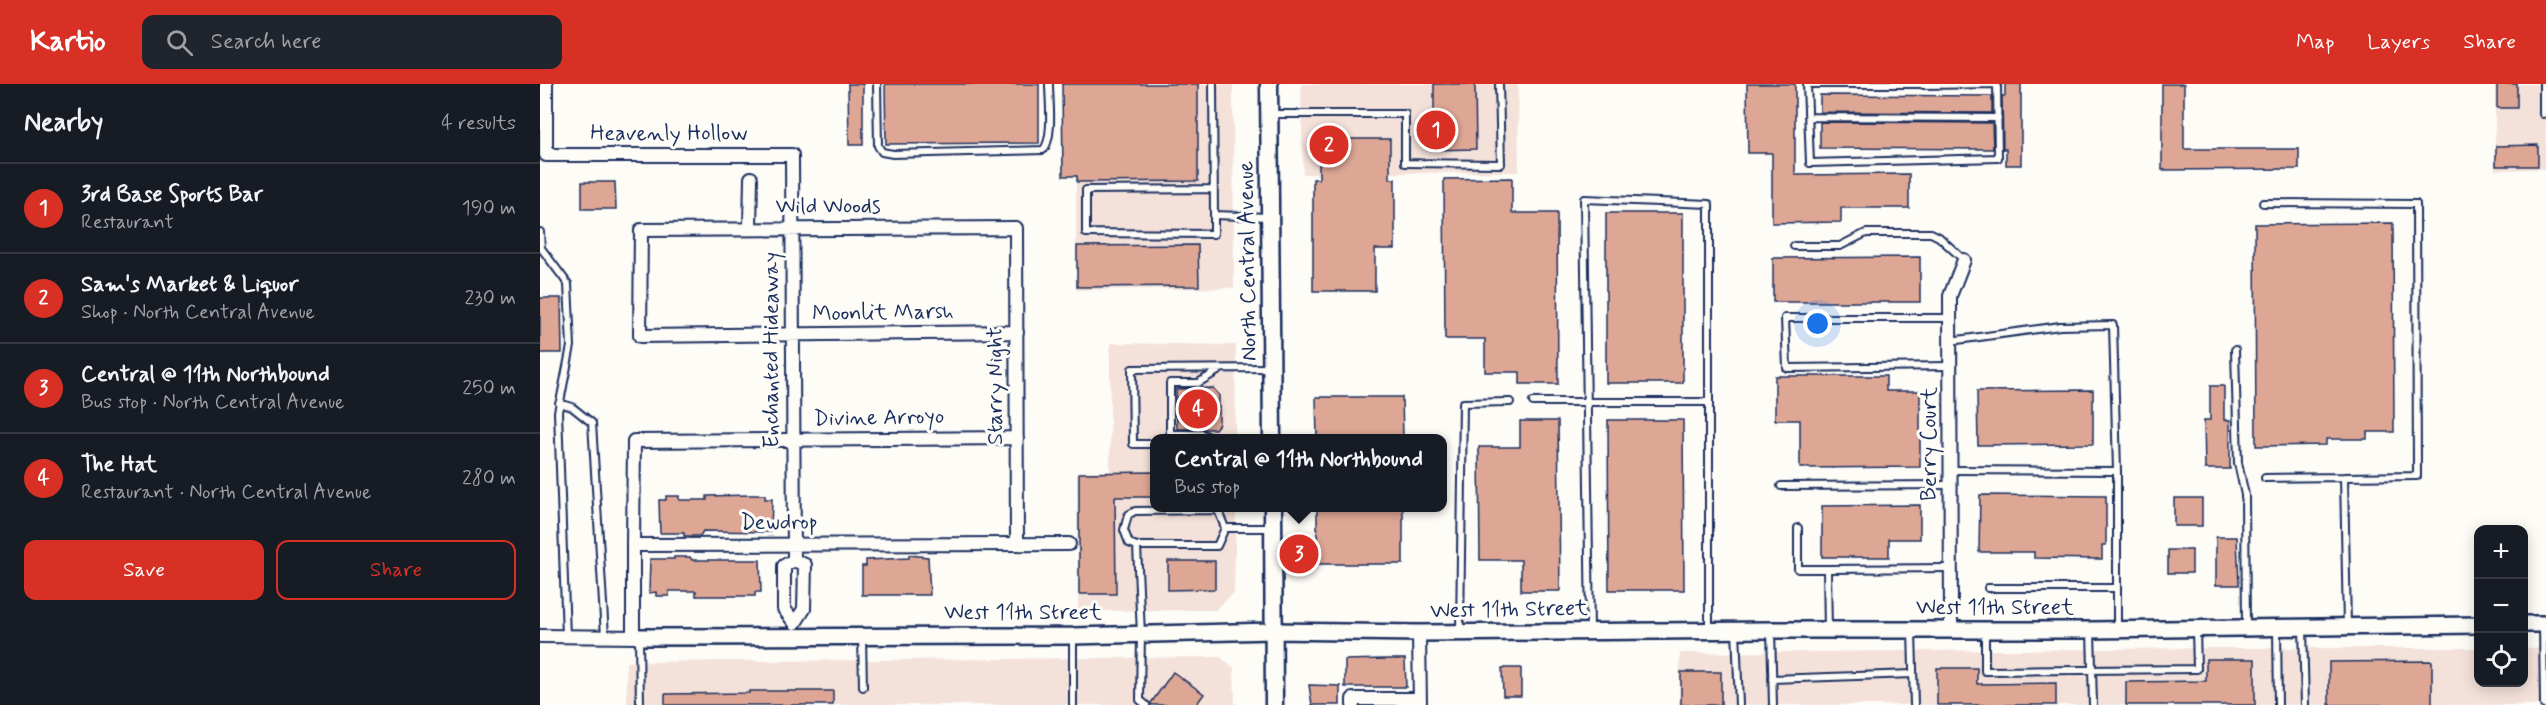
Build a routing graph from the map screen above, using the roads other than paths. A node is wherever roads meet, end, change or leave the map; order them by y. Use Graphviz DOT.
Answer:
graph roads {
  1 [pos="546,84"];
  2 [pos="877,84"];
  3 [pos="1049,84"];
  4 [pos="1213,84"];
  5 [pos="1269,84"];
  6 [pos="1499,84"];
  7 [pos="1807,84"];
  8 [pos="1923,84"];
  9 [pos="1997,84"];
  10 [pos="2543,84"];
  11 [pos="1269,114"];
  12 [pos="2543,114"];
  13 [pos="1808,117"];
  14 [pos="1998,118"];
  15 [pos="792,155"];
  16 [pos="751,178"];
  17 [pos="1214,189"];
  18 [pos="2263,203"];
  19 [pos="1214,215"];
  20 [pos="1270,217"];
  21 [pos="750,228"];
  22 [pos="794,228"];
  23 [pos="1016,228"];
  24 [pos="540,232"];
  25 [pos="1794,246"];
  26 [pos="1964,260"];
  27 [pos="1950,318"];
  28 [pos="1017,333"];
  29 [pos="793,335"];
  30 [pos="640,336"];
  31 [pos="1950,341"];
  32 [pos="2235,350"];
  33 [pos="1950,366"];
  34 [pos="1271,368"];
  35 [pos="1221,369"];
  36 [pos="1510,402"];
  37 [pos="1533,402"];
  38 [pos="1709,402"];
  39 [pos="560,403"];
  40 [pos="1587,403"];
  41 [pos="1170,434"];
  42 [pos="1170,434"];
  43 [pos="1202,434"];
  44 [pos="1272,434"];
  45 [pos="1017,438"];
  46 [pos="793,440"];
  47 [pos="1150,444"];
  48 [pos="1951,470"];
  49 [pos="2117,471"];
  50 [pos="2344,477"];
  51 [pos="2265,478"];
  52 [pos="1951,485"];
  53 [pos="1781,486"];
  54 [pos="1150,512"];
  55 [pos="1219,512"];
  56 [pos="1273,512"];
  57 [pos="1225,528"];
  58 [pos="1273,528"];
  59 [pos="1798,528"];
  60 [pos="794,544"];
  61 [pos="1017,544"];
  62 [pos="1069,544"];
  63 [pos="633,545"];
  64 [pos="1137,546"];
  65 [pos="794,560"];
  66 [pos="1951,568"];
  67 [pos="1827,569"];
  68 [pos="784,587"];
  69 [pos="804,587"];
  70 [pos="1988,588"];
  71 [pos="2117,588"];
  72 [pos="2528,624"];
  73 [pos="2544,624"];
  74 [pos="2474,625"];
  75 [pos="2347,626"];
  76 [pos="2246,628"];
  77 [pos="2277,628"];
  78 [pos="2303,628"];
  79 [pos="2196,629"];
  80 [pos="795,630"];
  81 [pos="1736,630"];
  82 [pos="1771,630"];
  83 [pos="1912,630"];
  84 [pos="1951,630"];
  85 [pos="1985,630"];
  86 [pos="2091,630"];
  87 [pos="2117,630"];
  88 [pos="1273,631"];
  89 [pos="1590,631"];
  90 [pos="1709,631"];
  91 [pos="1828,631"];
  92 [pos="1460,632"];
  93 [pos="1419,633"];
  94 [pos="1141,634"];
  95 [pos="540,636"];
  96 [pos="566,636"];
  97 [pos="862,636"];
  98 [pos="1073,636"];
  99 [pos="605,637"];
  100 [pos="636,637"];
  101 [pos="2092,670"];
  102 [pos="1913,674"];
  103 [pos="1772,679"];
  104 [pos="863,687"];
  105 [pos="1420,702"];
  106 [pos="640,705"];
  107 [pos="1073,705"];
  108 [pos="1146,705"];
  109 [pos="1275,705"];
  110 [pos="1353,705"];
  111 [pos="1739,705"];
  112 [pos="1773,705"];
  113 [pos="1914,705"];
  114 [pos="2092,705"];
  115 [pos="2278,705"];
  116 [pos="2305,705"];
  117 [pos="2544,705"];
  1 -- 15 [label="street, Heavenly Hollow"];
  2 -- 3 [label="lane"];
  4 -- 17 [label="lane"];
  5 -- 11 [label="main road, North Central Avenue"];
  6 -- 11 [label="lane"];
  7 -- 8 [label="lane"];
  7 -- 13 [label="lane"];
  8 -- 9 [label="lane"];
  9 -- 14 [label="lane"];
  10 -- 12 [label="lane"];
  11 -- 20 [label="main road, North Central Avenue"];
  13 -- 14 [label="lane"];
  13 -- 14 [label="lane"];
  15 -- 22 [label="street, Enchanted Hideaway"];
  16 -- 21 [label="street"];
  17 -- 19 [label="lane"];
  17 -- 19 [label="lane"];
  18 -- 50 [label="lane"];
  19 -- 20 [label="lane"];
  20 -- 34 [label="main road, North Central Avenue"];
  21 -- 22 [label="street, Wild Woods"];
  21 -- 30 [label="street, Wild Woods"];
  22 -- 23 [label="street, Wild Woods"];
  22 -- 29 [label="street, Enchanted Hideaway"];
  23 -- 28 [label="street, Starry Night"];
  24 -- 39 [label="lane"];
  25 -- 26 [label="lane"];
  26 -- 27 [label="street, Berry Court"];
  27 -- 31 [label="street, Berry Court"];
  27 -- 33 [label="lane"];
  28 -- 29 [label="street, Moonlit Marsh"];
  28 -- 45 [label="street, Starry Night"];
  29 -- 30 [label="street, Moonlit Marsh"];
  29 -- 46 [label="street, Enchanted Hideaway"];
  31 -- 33 [label="street, Berry Court"];
  31 -- 49 [label="lane"];
  32 -- 76 [label="lane"];
  33 -- 48 [label="street, Berry Court"];
  34 -- 35 [label="lane"];
  34 -- 44 [label="main road, North Central Avenue"];
  35 -- 41 [label="lane"];
  35 -- 47 [label="lane"];
  36 -- 92 [label="lane"];
  37 -- 40 [label="lane"];
  38 -- 40 [label="lane"];
  38 -- 40 [label="lane"];
  38 -- 90 [label="lane"];
  39 -- 96 [label="lane"];
  39 -- 99 [label="lane"];
  40 -- 89 [label="lane"];
  42 -- 43 [label="lane"];
  45 -- 46 [label="street, Divine Arroyo"];
  45 -- 61 [label="street, Starry Night"];
  46 -- 60 [label="street, Enchanted Hideaway"];
  46 -- 63 [label="street, Divine Arroyo"];
  48 -- 49 [label="lane"];
  48 -- 52 [label="street, Berry Court"];
  49 -- 71 [label="lane"];
  50 -- 51 [label="lane"];
  50 -- 75 [label="lane"];
  52 -- 53 [label="lane"];
  52 -- 66 [label="street, Berry Court"];
  54 -- 64 [label="lane"];
  55 -- 57 [label="lane"];
  56 -- 58 [label="main road"];
  57 -- 58 [label="lane"];
  57 -- 64 [label="lane"];
  58 -- 88 [label="main road"];
  59 -- 67 [label="lane"];
  60 -- 61 [label="street, Dewdrop"];
  60 -- 63 [label="street, Dewdrop"];
  60 -- 65 [label="street, Enchanted Hideaway"];
  61 -- 62 [label="street, Dewdrop"];
  63 -- 100 [label="street"];
  64 -- 94 [label="lane"];
  65 -- 68 [label="street"];
  65 -- 69 [label="street"];
  66 -- 67 [label="lane"];
  66 -- 84 [label="street, Berry Court"];
  67 -- 91 [label="lane"];
  68 -- 69 [label="street"];
  68 -- 80 [label="street"];
  69 -- 80 [label="street"];
  70 -- 71 [label="lane"];
  71 -- 87 [label="lane"];
  72 -- 73 [label="street"];
  73 -- 117 [label="lane"];
  74 -- 75 [label="street, West 11th Street"];
  75 -- 78 [label="street, West 11th Street"];
  76 -- 77 [label="street, West 11th Street"];
  76 -- 79 [label="street, West 11th Street"];
  77 -- 78 [label="street, West 11th Street"];
  77 -- 115 [label="lane"];
  78 -- 116 [label="lane"];
  79 -- 87 [label="street, West 11th Street"];
  79 -- 101 [label="lane"];
  80 -- 97 [label="street, West 11th Street"];
  80 -- 100 [label="street, West 11th Street"];
  81 -- 82 [label="street, West 11th Street"];
  81 -- 90 [label="street, West 11th Street"];
  81 -- 111 [label="lane"];
  82 -- 91 [label="street, West 11th Street"];
  82 -- 103 [label="lane"];
  83 -- 84 [label="street, West 11th Street"];
  83 -- 91 [label="street, West 11th Street"];
  83 -- 102 [label="lane"];
  84 -- 85 [label="street, West 11th Street"];
  85 -- 86 [label="street, West 11th Street"];
  85 -- 101 [label="lane"];
  86 -- 87 [label="street, West 11th Street"];
  86 -- 101 [label="lane"];
  88 -- 93 [label="street, West 11th Street"];
  88 -- 94 [label="street, West 11th Street"];
  88 -- 109 [label="main road"];
  89 -- 90 [label="street, West 11th Street"];
  89 -- 92 [label="street, West 11th Street"];
  92 -- 93 [label="street, West 11th Street"];
  93 -- 105 [label="street"];
  94 -- 98 [label="street, West 11th Street"];
  94 -- 108 [label="lane"];
  95 -- 96 [label="street, West 11th Street"];
  96 -- 99 [label="street, West 11th Street"];
  97 -- 98 [label="street, West 11th Street"];
  97 -- 104 [label="lane"];
  98 -- 107 [label="lane"];
  99 -- 100 [label="street, West 11th Street"];
  100 -- 106 [label="lane"];
  101 -- 114 [label="lane"];
  102 -- 103 [label="lane"];
  102 -- 113 [label="lane"];
  103 -- 112 [label="lane"];
  105 -- 110 [label="street"];
}
